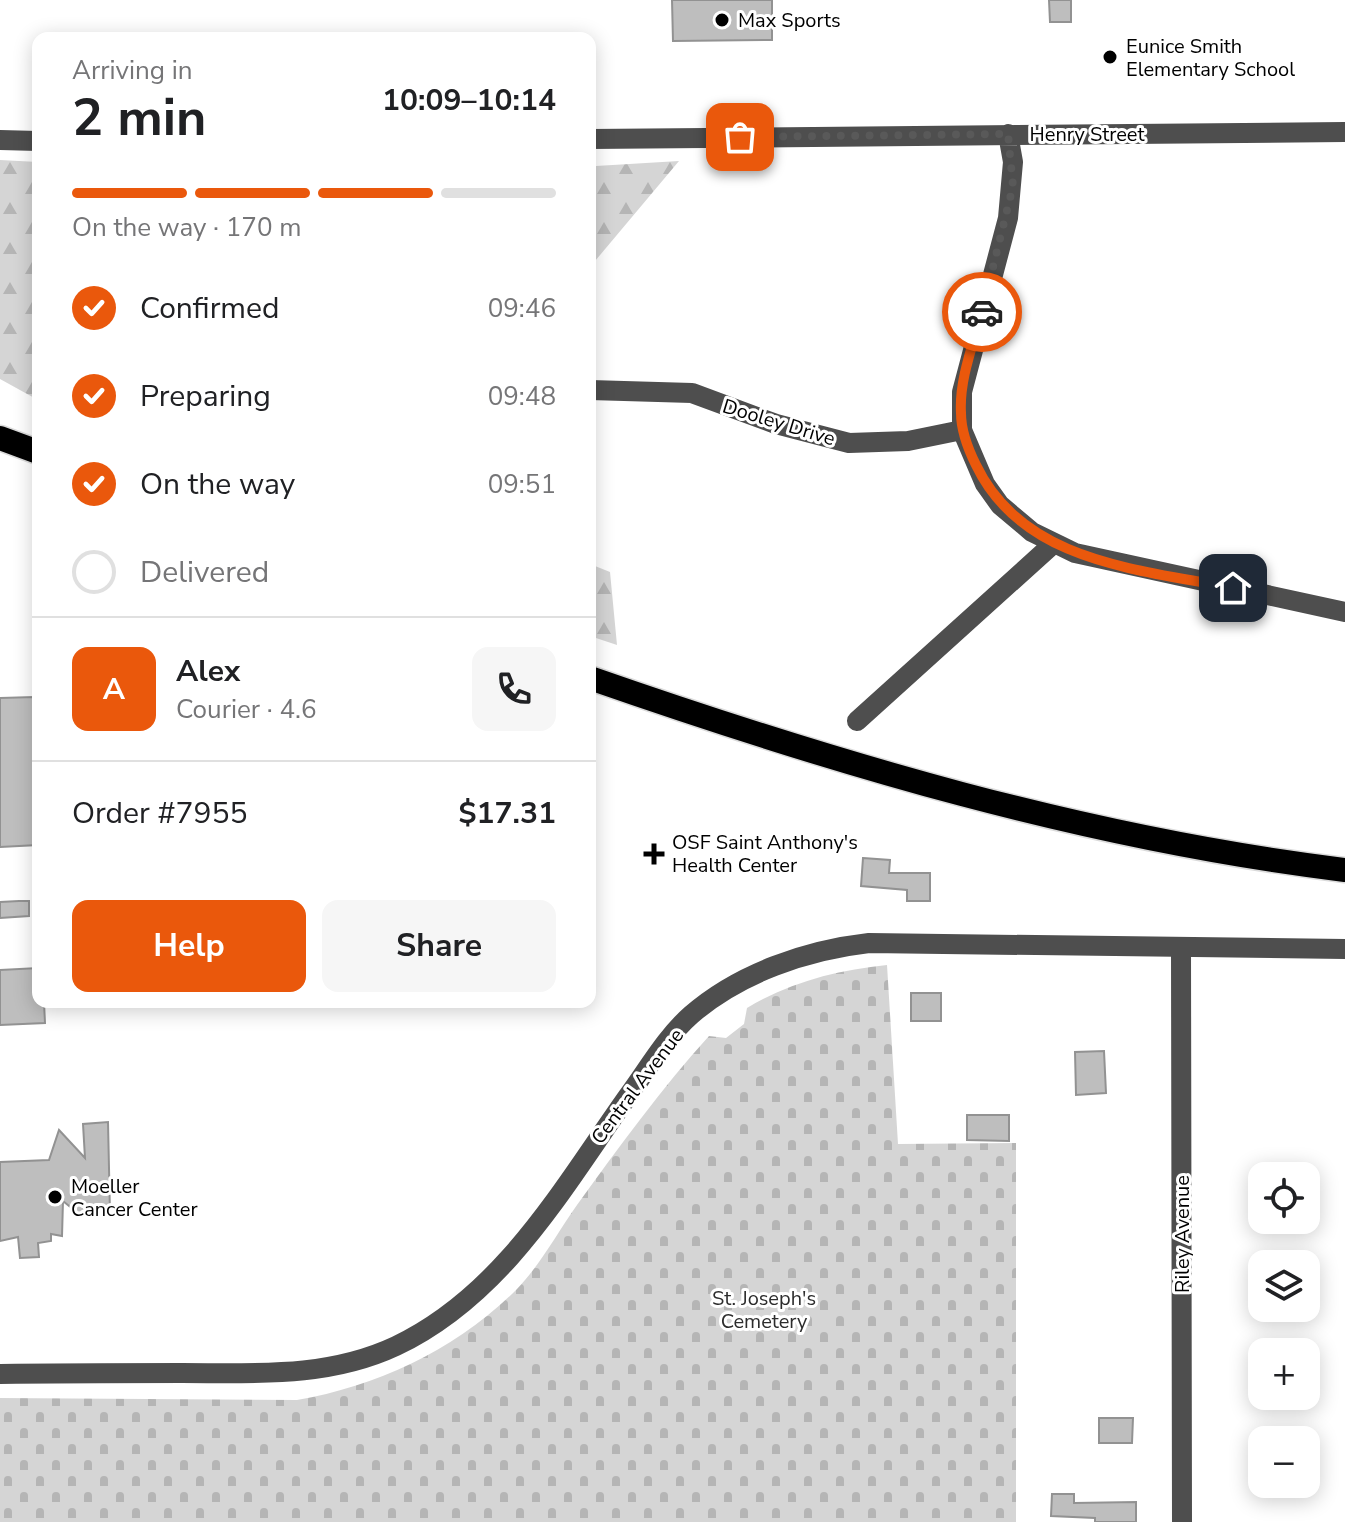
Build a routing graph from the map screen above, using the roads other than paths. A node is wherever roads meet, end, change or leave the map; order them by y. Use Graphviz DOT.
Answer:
graph roads {
  1 [pos="1345,132"];
  2 [pos="1008,134"];
  3 [pos="596,139"];
  4 [pos="0,140"];
  5 [pos="32,141"];
  6 [pos="596,390"];
  7 [pos="962,430"];
  8 [pos="0,438"];
  9 [pos="32,450"];
  10 [pos="1053,544"];
  11 [pos="1345,612"];
  12 [pos="596,680"];
  13 [pos="857,721"];
  14 [pos="1345,870"];
  15 [pos="1181,947"];
  16 [pos="1345,949"];
  17 [pos="0,1374"];
  18 [pos="1182,1522"];
  1 -- 2 [label="street, Henry Street"];
  2 -- 3 [label="street, Henry Street"];
  2 -- 7 [label="street"];
  4 -- 5 [label="street"];
  6 -- 7 [label="street, Dooley Drive"];
  7 -- 10 [label="street"];
  8 -- 9 [label="highway"];
  10 -- 11 [label="street"];
  10 -- 13 [label="street"];
  12 -- 14 [label="highway"];
  15 -- 16 [label="street, Central Avenue"];
  15 -- 17 [label="street, Central Avenue"];
  15 -- 18 [label="street, Riley Avenue"];
}
